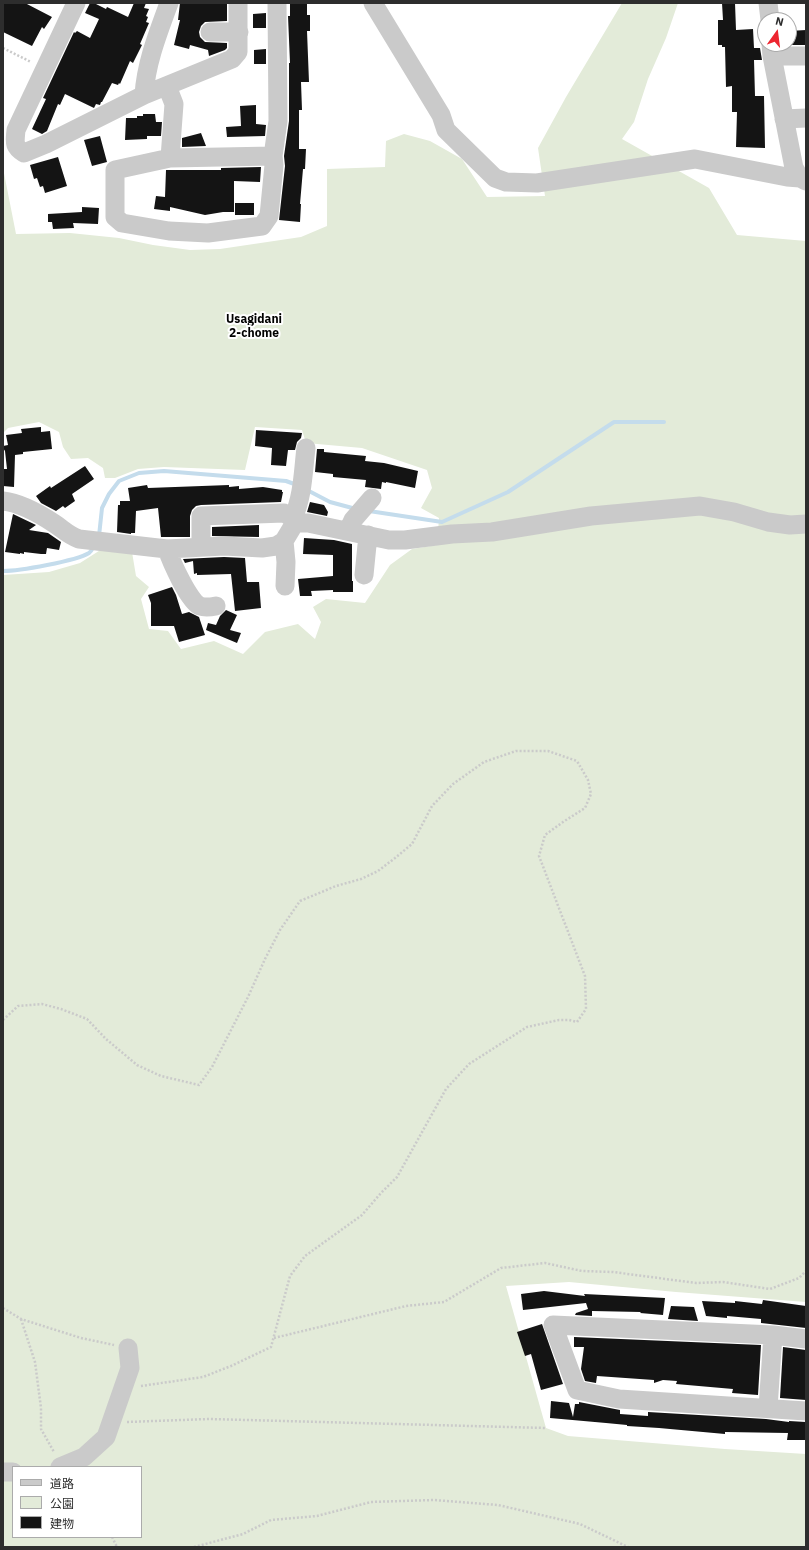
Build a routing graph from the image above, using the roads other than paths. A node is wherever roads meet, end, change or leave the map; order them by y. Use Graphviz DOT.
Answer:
graph roads {
  1 [pos="76,3"];
  2 [pos="169,3"];
  3 [pos="238,3"];
  4 [pos="277,3"];
  5 [pos="373,3"];
  6 [pos="210,32"];
  7 [pos="239,32"];
  8 [pos="772,52"];
  9 [pos="783,52"];
  10 [pos="806,56"];
  11 [pos="167,86"];
  12 [pos="144,95"];
  13 [pos="806,118"];
  14 [pos="784,119"];
  15 [pos="273,156"];
  16 [pos="170,158"];
  17 [pos="803,180"];
  18 [pos="306,448"];
  19 [pos="3,501"];
  20 [pos="365,506"];
  21 [pos="295,520"];
  22 [pos="806,524"];
  23 [pos="348,531"];
  24 [pos="368,536"];
  25 [pos="284,541"];
  26 [pos="202,547"];
  27 [pos="167,549"];
  28 [pos="364,575"];
  29 [pos="285,586"];
  30 [pos="216,606"];
  31 [pos="773,1335"];
  32 [pos="806,1339"];
  33 [pos="128,1348"];
  34 [pos="768,1408"];
  35 [pos="806,1411"];
  36 [pos="58,1461"];
  1 -- 12 [label="street"];
  2 -- 12 [label="street"];
  3 -- 7 [label="street"];
  4 -- 15 [label="street"];
  5 -- 17 [label="street"];
  6 -- 7 [label="street"];
  7 -- 11 [label="street"];
  8 -- 14 [label="street"];
  9 -- 10 [label="street"];
  11 -- 12 [label="street"];
  11 -- 16 [label="street"];
  13 -- 14 [label="street"];
  14 -- 17 [label="street"];
  15 -- 16 [label="street"];
  15 -- 16 [label="street"];
  18 -- 21 [label="street"];
  19 -- 27 [label="street"];
  20 -- 23 [label="street"];
  21 -- 23 [label="street"];
  21 -- 25 [label="street"];
  21 -- 26 [label="street"];
  22 -- 24 [label="street"];
  23 -- 24 [label="street"];
  24 -- 28 [label="street"];
  25 -- 26 [label="street"];
  25 -- 29 [label="street"];
  26 -- 27 [label="street"];
  27 -- 30 [label="street"];
  31 -- 32 [label="street"];
  31 -- 34 [label="street"];
  31 -- 34 [label="street"];
  33 -- 36 [label="street"];
  34 -- 35 [label="street"];
}
